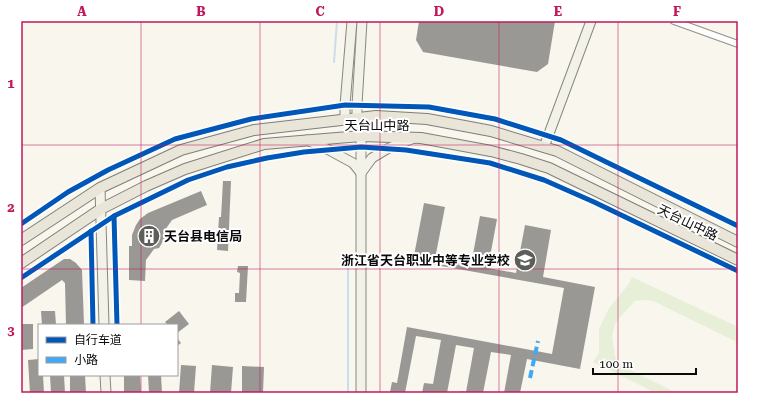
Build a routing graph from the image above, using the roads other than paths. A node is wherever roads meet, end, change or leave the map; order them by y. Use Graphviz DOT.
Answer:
graph roads {
  1 [pos="352,21"];
  2 [pos="362,21"];
  3 [pos="591,21"];
  4 [pos="674,21"];
  5 [pos="738,44"];
  6 [pos="357,118"];
  7 [pos="345,119"];
  8 [pos="361,136"];
  9 [pos="414,138"];
  10 [pos="307,140"];
  11 [pos="544,147"];
  12 [pos="361,173"];
  13 [pos="100,188"];
  14 [pos="101,209"];
  15 [pos="21,240"];
  16 [pos="738,242"];
  17 [pos="738,260"];
  18 [pos="21,263"];
  19 [pos="104,324"];
  20 [pos="106,376"];
  21 [pos="106,393"];
  22 [pos="361,393"];
  1 -- 7 [label="street"];
  2 -- 6 [label="street"];
  3 -- 11 [label="street"];
  4 -- 5 [label="street"];
  6 -- 7 [label="main road, 天台山中路"];
  6 -- 8 [label="street"];
  6 -- 11 [label="main road, 天台山中路"];
  7 -- 13 [label="main road, 天台山中路"];
  8 -- 9 [label="main road, 天台山中路"];
  8 -- 10 [label="main road, 天台山中路"];
  8 -- 12 [label="street"];
  9 -- 12 [label="street"];
  9 -- 17 [label="main road, 天台山中路"];
  10 -- 12 [label="street"];
  10 -- 14 [label="main road, 天台山中路"];
  11 -- 16 [label="main road, 天台山中路"];
  12 -- 22 [label="street"];
  13 -- 14 [label="street"];
  13 -- 15 [label="main road, 天台山中路"];
  14 -- 18 [label="main road, 天台山中路"];
  14 -- 19 [label="street"];
  20 -- 21 [label="street"];
}
